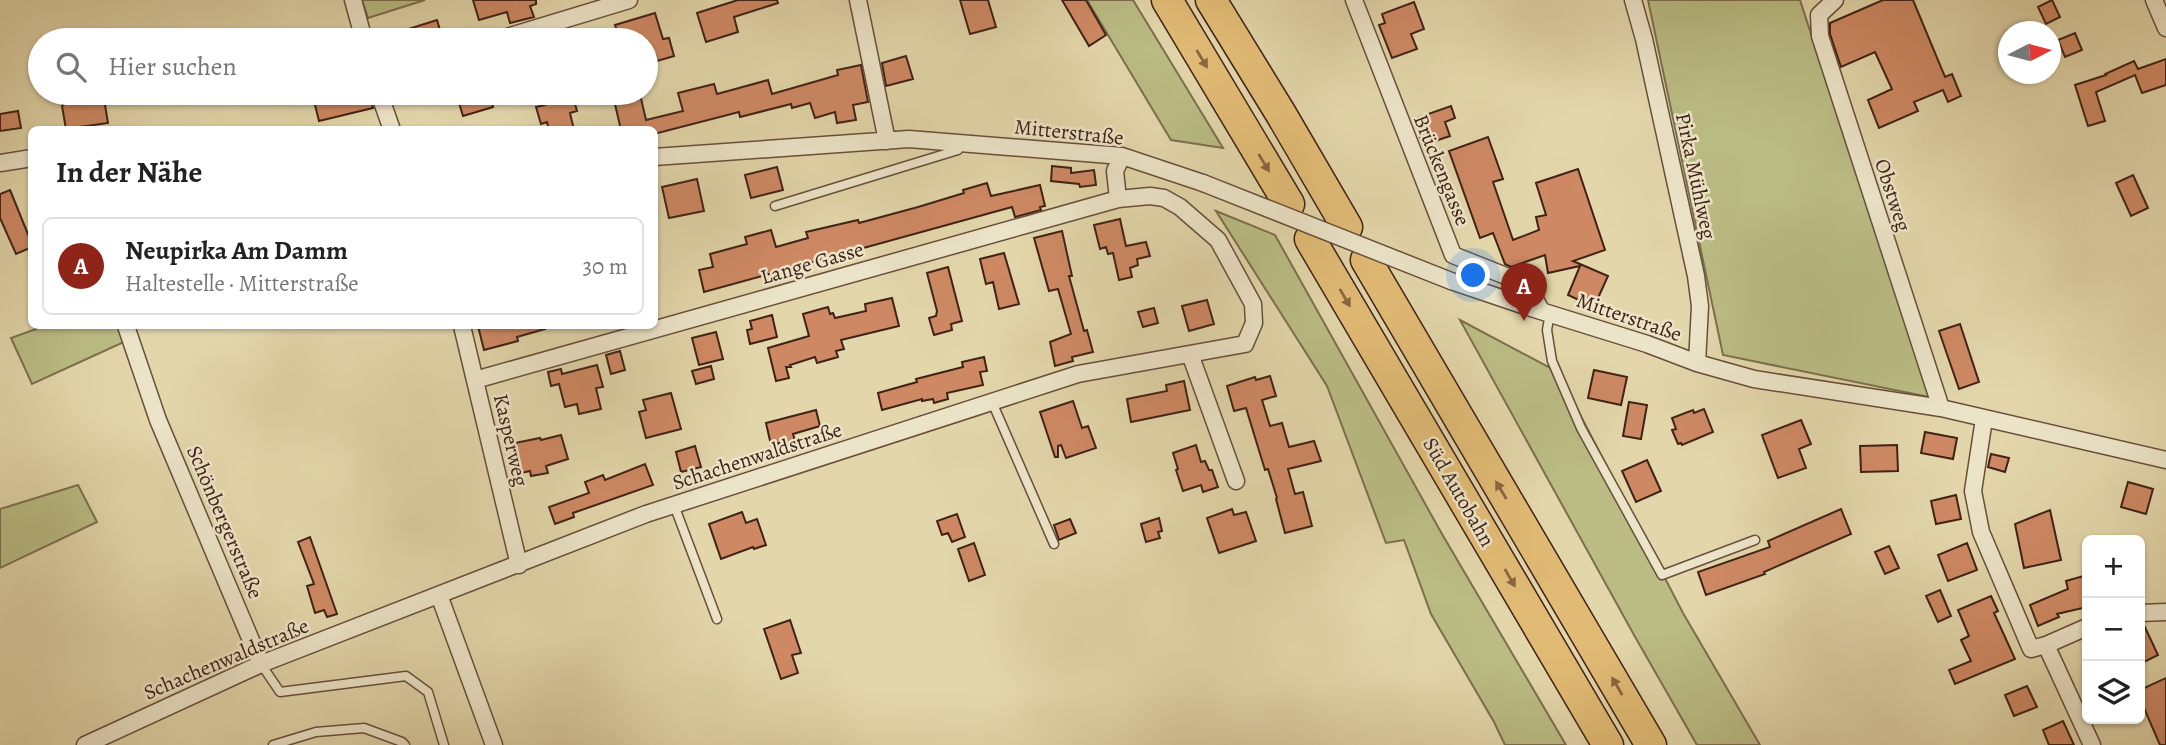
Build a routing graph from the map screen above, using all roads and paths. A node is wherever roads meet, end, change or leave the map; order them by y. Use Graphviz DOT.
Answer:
graph roads {
  1 [pos="353,0"];
  2 [pos="629,0"];
  3 [pos="858,0"];
  4 [pos="1167,0"];
  5 [pos="1211,0"];
  6 [pos="1354,0"];
  7 [pos="1633,0"];
  8 [pos="1835,0"];
  9 [pos="2154,0"];
  10 [pos="361,28"];
  11 [pos="537,28"];
  12 [pos="2166,29"];
  13 [pos="383,105"];
  14 [pos="391,126"];
  15 [pos="887,141"];
  16 [pos="962,143"];
  17 [pos="1122,156"];
  18 [pos="658,158"];
  19 [pos="28,159"];
  20 [pos="0,163"];
  21 [pos="1118,199"];
  22 [pos="1289,204"];
  23 [pos="775,206"];
  24 [pos="1346,227"];
  25 [pos="1310,239"];
  26 [pos="1366,260"];
  27 [pos="1545,311"];
  28 [pos="658,328"];
  29 [pos="127,329"];
  30 [pos="463,329"];
  31 [pos="656,329"];
  32 [pos="1189,354"];
  33 [pos="1697,363"];
  34 [pos="475,380"];
  35 [pos="992,402"];
  36 [pos="1941,408"];
  37 [pos="1984,419"];
  38 [pos="2166,460"];
  39 [pos="1236,481"];
  40 [pos="674,505"];
  41 [pos="1755,540"];
  42 [pos="1054,544"];
  43 [pos="519,565"];
  44 [pos="439,596"];
  45 [pos="2166,612"];
  46 [pos="2145,613"];
  47 [pos="717,619"];
  48 [pos="2082,629"];
  49 [pos="2046,645"];
  50 [pos="261,664"];
  51 [pos="85,745"];
  52 [pos="273,745"];
  53 [pos="405,745"];
  54 [pos="444,745"];
  55 [pos="494,745"];
  56 [pos="1608,745"];
  57 [pos="1651,745"];
  58 [pos="2092,745"];
  1 -- 10 [label="street"];
  2 -- 11 [label="street"];
  3 -- 15 [label="street"];
  4 -- 22 [label="highway, one-way"];
  5 -- 24 [label="highway"];
  6 -- 27 [label="street, Brückengasse"];
  7 -- 33 [label="street, Pirka Mühlweg"];
  8 -- 36 [label="street, Obstweg"];
  9 -- 12 [label="street"];
  13 -- 14 [label="street"];
  15 -- 16 [label="street, Mitterstraße"];
  15 -- 18 [label="street, Mitterstraße"];
  16 -- 17 [label="street, Mitterstraße"];
  16 -- 23 [label="lane"];
  17 -- 21 [label="street"];
  17 -- 27 [label="street, Mitterstraße, bridge"];
  19 -- 20 [label="street"];
  21 -- 28 [label="street, Lange Gasse"];
  21 -- 32 [label="street, Schachenwaldstraße"];
  25 -- 56 [label="highway, Süd Autobahn, one-way"];
  57 -- 26 [label="highway, Süd Autobahn, one-way"];
  27 -- 33 [label="street, Mitterstraße"];
  27 -- 41 [label="lane"];
  29 -- 50 [label="street, Schönbergerstraße"];
  30 -- 34 [label="street, Kasperweg"];
  31 -- 34 [label="street, Lange Gasse"];
  32 -- 35 [label="street, Schachenwaldstraße"];
  32 -- 39 [label="street"];
  33 -- 36 [label="street, Mitterstraße"];
  34 -- 43 [label="street, Kasperweg"];
  35 -- 40 [label="street, Schachenwaldstraße"];
  35 -- 42 [label="lane"];
  36 -- 37 [label="street, Mitterstraße"];
  37 -- 38 [label="street, Mitterstraße"];
  37 -- 49 [label="street"];
  40 -- 43 [label="street, Schachenwaldstraße"];
  40 -- 47 [label="lane"];
  43 -- 44 [label="street, Schachenwaldstraße"];
  44 -- 50 [label="street, Schachenwaldstraße"];
  44 -- 55 [label="street"];
  45 -- 46 [label="street"];
  48 -- 49 [label="street"];
  49 -- 58 [label="street"];
  50 -- 51 [label="street, Schachenwaldstraße"];
  50 -- 54 [label="lane, Schönbergerstraße"];
  52 -- 53 [label="lane"];
}
